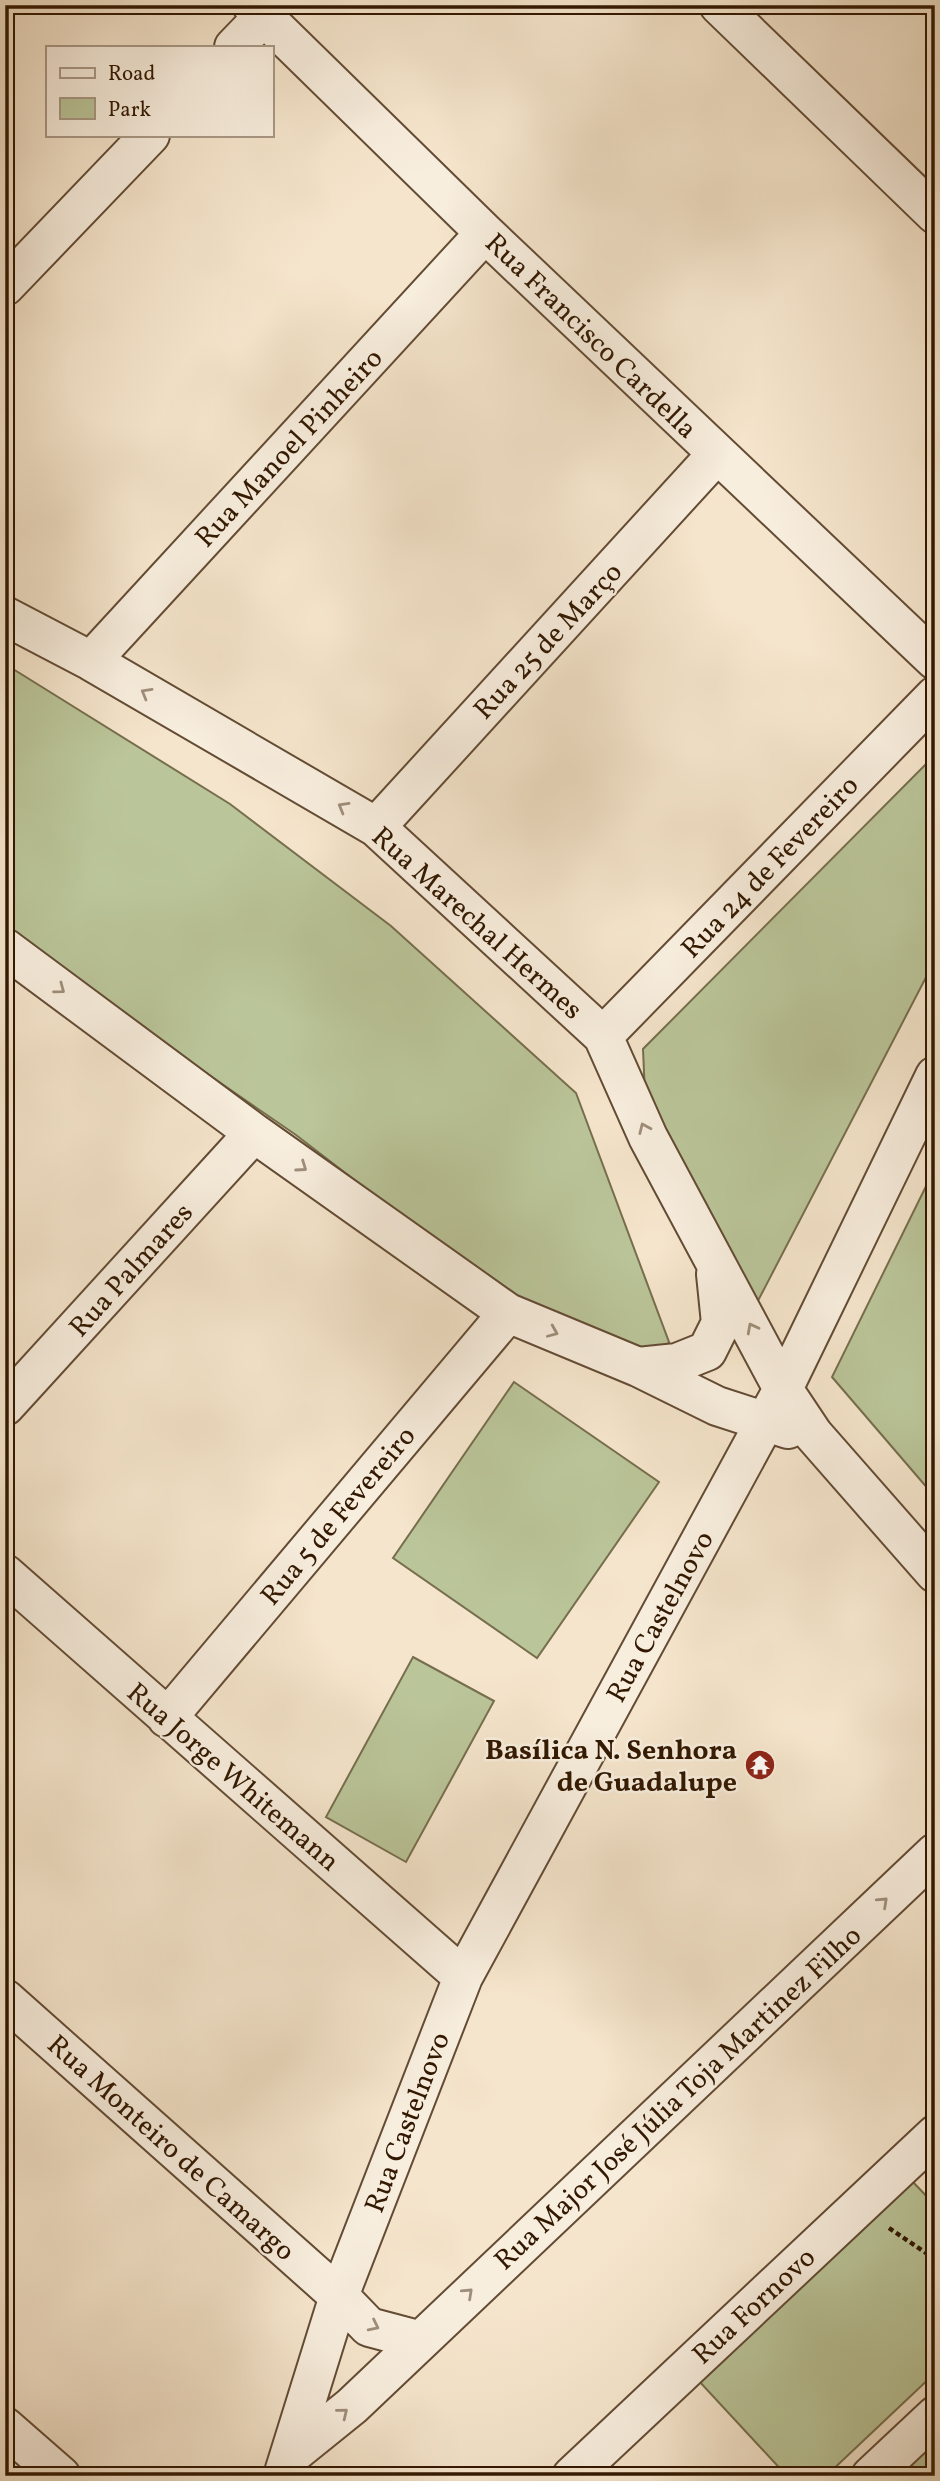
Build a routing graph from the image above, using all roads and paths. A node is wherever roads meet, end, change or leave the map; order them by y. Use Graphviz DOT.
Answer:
graph roads {
  1 [pos="719,5"];
  2 [pos="258,11"];
  3 [pos="235,46"];
  4 [pos="149,136"];
  5 [pos="935,214"];
  6 [pos="485,233"];
  7 [pos="5,286"];
  8 [pos="718,454"];
  9 [pos="5,616"];
  10 [pos="935,660"];
  11 [pos="91,661"];
  12 [pos="935,696"];
  13 [pos="376,827"];
  14 [pos="5,948"];
  15 [pos="603,1037"];
  16 [pos="935,1076"];
  17 [pos="254,1133"];
  18 [pos="715,1258"];
  19 [pos="508,1313"];
  20 [pos="638,1367"];
  21 [pos="783,1389"];
  22 [pos="5,1406"];
  23 [pos="764,1423"];
  24 [pos="813,1434"];
  25 [pos="935,1573"];
  26 [pos="5,1574"];
  27 [pos="167,1718"];
  28 [pos="935,1853"];
  29 [pos="463,1977"];
  30 [pos="5,1999"];
  31 [pos="935,2135"];
  32 [pos="858,2207"];
  33 [pos="935,2259"];
  34 [pos="339,2295"];
  35 [pos="418,2340"];
  36 [pos="935,2416"];
  37 [pos="5,2427"];
  38 [pos="286,2466"];
  39 [pos="61,2476"];
  40 [pos="572,2476"];
  41 [pos="871,2476"];
  1 -- 5 [label="street"];
  2 -- 3 [label="street"];
  2 -- 6 [label="street, Rua Francisco Cardella"];
  4 -- 7 [label="street"];
  6 -- 8 [label="street, Rua Francisco Cardella"];
  6 -- 11 [label="street, Rua Manoel Pinheiro"];
  8 -- 10 [label="street, Rua Francisco Cardella"];
  8 -- 13 [label="street, Rua 25 de Março"];
  9 -- 11 [label="street, Rua Marechal Hermes"];
  13 -- 11 [label="street, Rua Marechal Hermes, one-way"];
  12 -- 15 [label="street, Rua 24 de Fevereiro"];
  13 -- 15 [label="street, Rua Marechal Hermes"];
  14 -- 17 [label="street, one-way"];
  18 -- 15 [label="street, Rua Marechal Hermes, one-way"];
  16 -- 21 [label="street, Rua Castelnovo"];
  17 -- 19 [label="street, one-way"];
  17 -- 22 [label="street, Rua Palmares"];
  18 -- 20 [label="street"];
  21 -- 18 [label="street, Rua Marechal Hermes, one-way"];
  19 -- 20 [label="street, one-way"];
  19 -- 27 [label="street, Rua 5 de Fevereiro"];
  20 -- 23 [label="street"];
  21 -- 23 [label="street, Rua Castelnovo"];
  21 -- 24 [label="street, Rua Marechal Hermes"];
  23 -- 24 [label="street"];
  23 -- 29 [label="street, Rua Castelnovo"];
  24 -- 25 [label="street, Rua Marechal Hermes"];
  26 -- 27 [label="street, Rua Jorge Whitemann"];
  27 -- 29 [label="street, Rua Jorge Whitemann"];
  35 -- 28 [label="street, Rua Major José Júlia Toja Martinez Filho, one-way"];
  29 -- 34 [label="street, Rua Castelnovo"];
  30 -- 34 [label="street, Rua Monteiro de Camargo"];
  31 -- 32 [label="street, Rua Fornovo"];
  32 -- 33 [label="path"];
  32 -- 40 [label="street, Rua Fornovo"];
  34 -- 35 [label="street, one-way"];
  34 -- 38 [label="street, Rua Castelnovo"];
  38 -- 35 [label="street, Rua Major José Júlia Toja Martinez Filho, one-way"];
  36 -- 41 [label="street"];
  37 -- 39 [label="street"];
}
